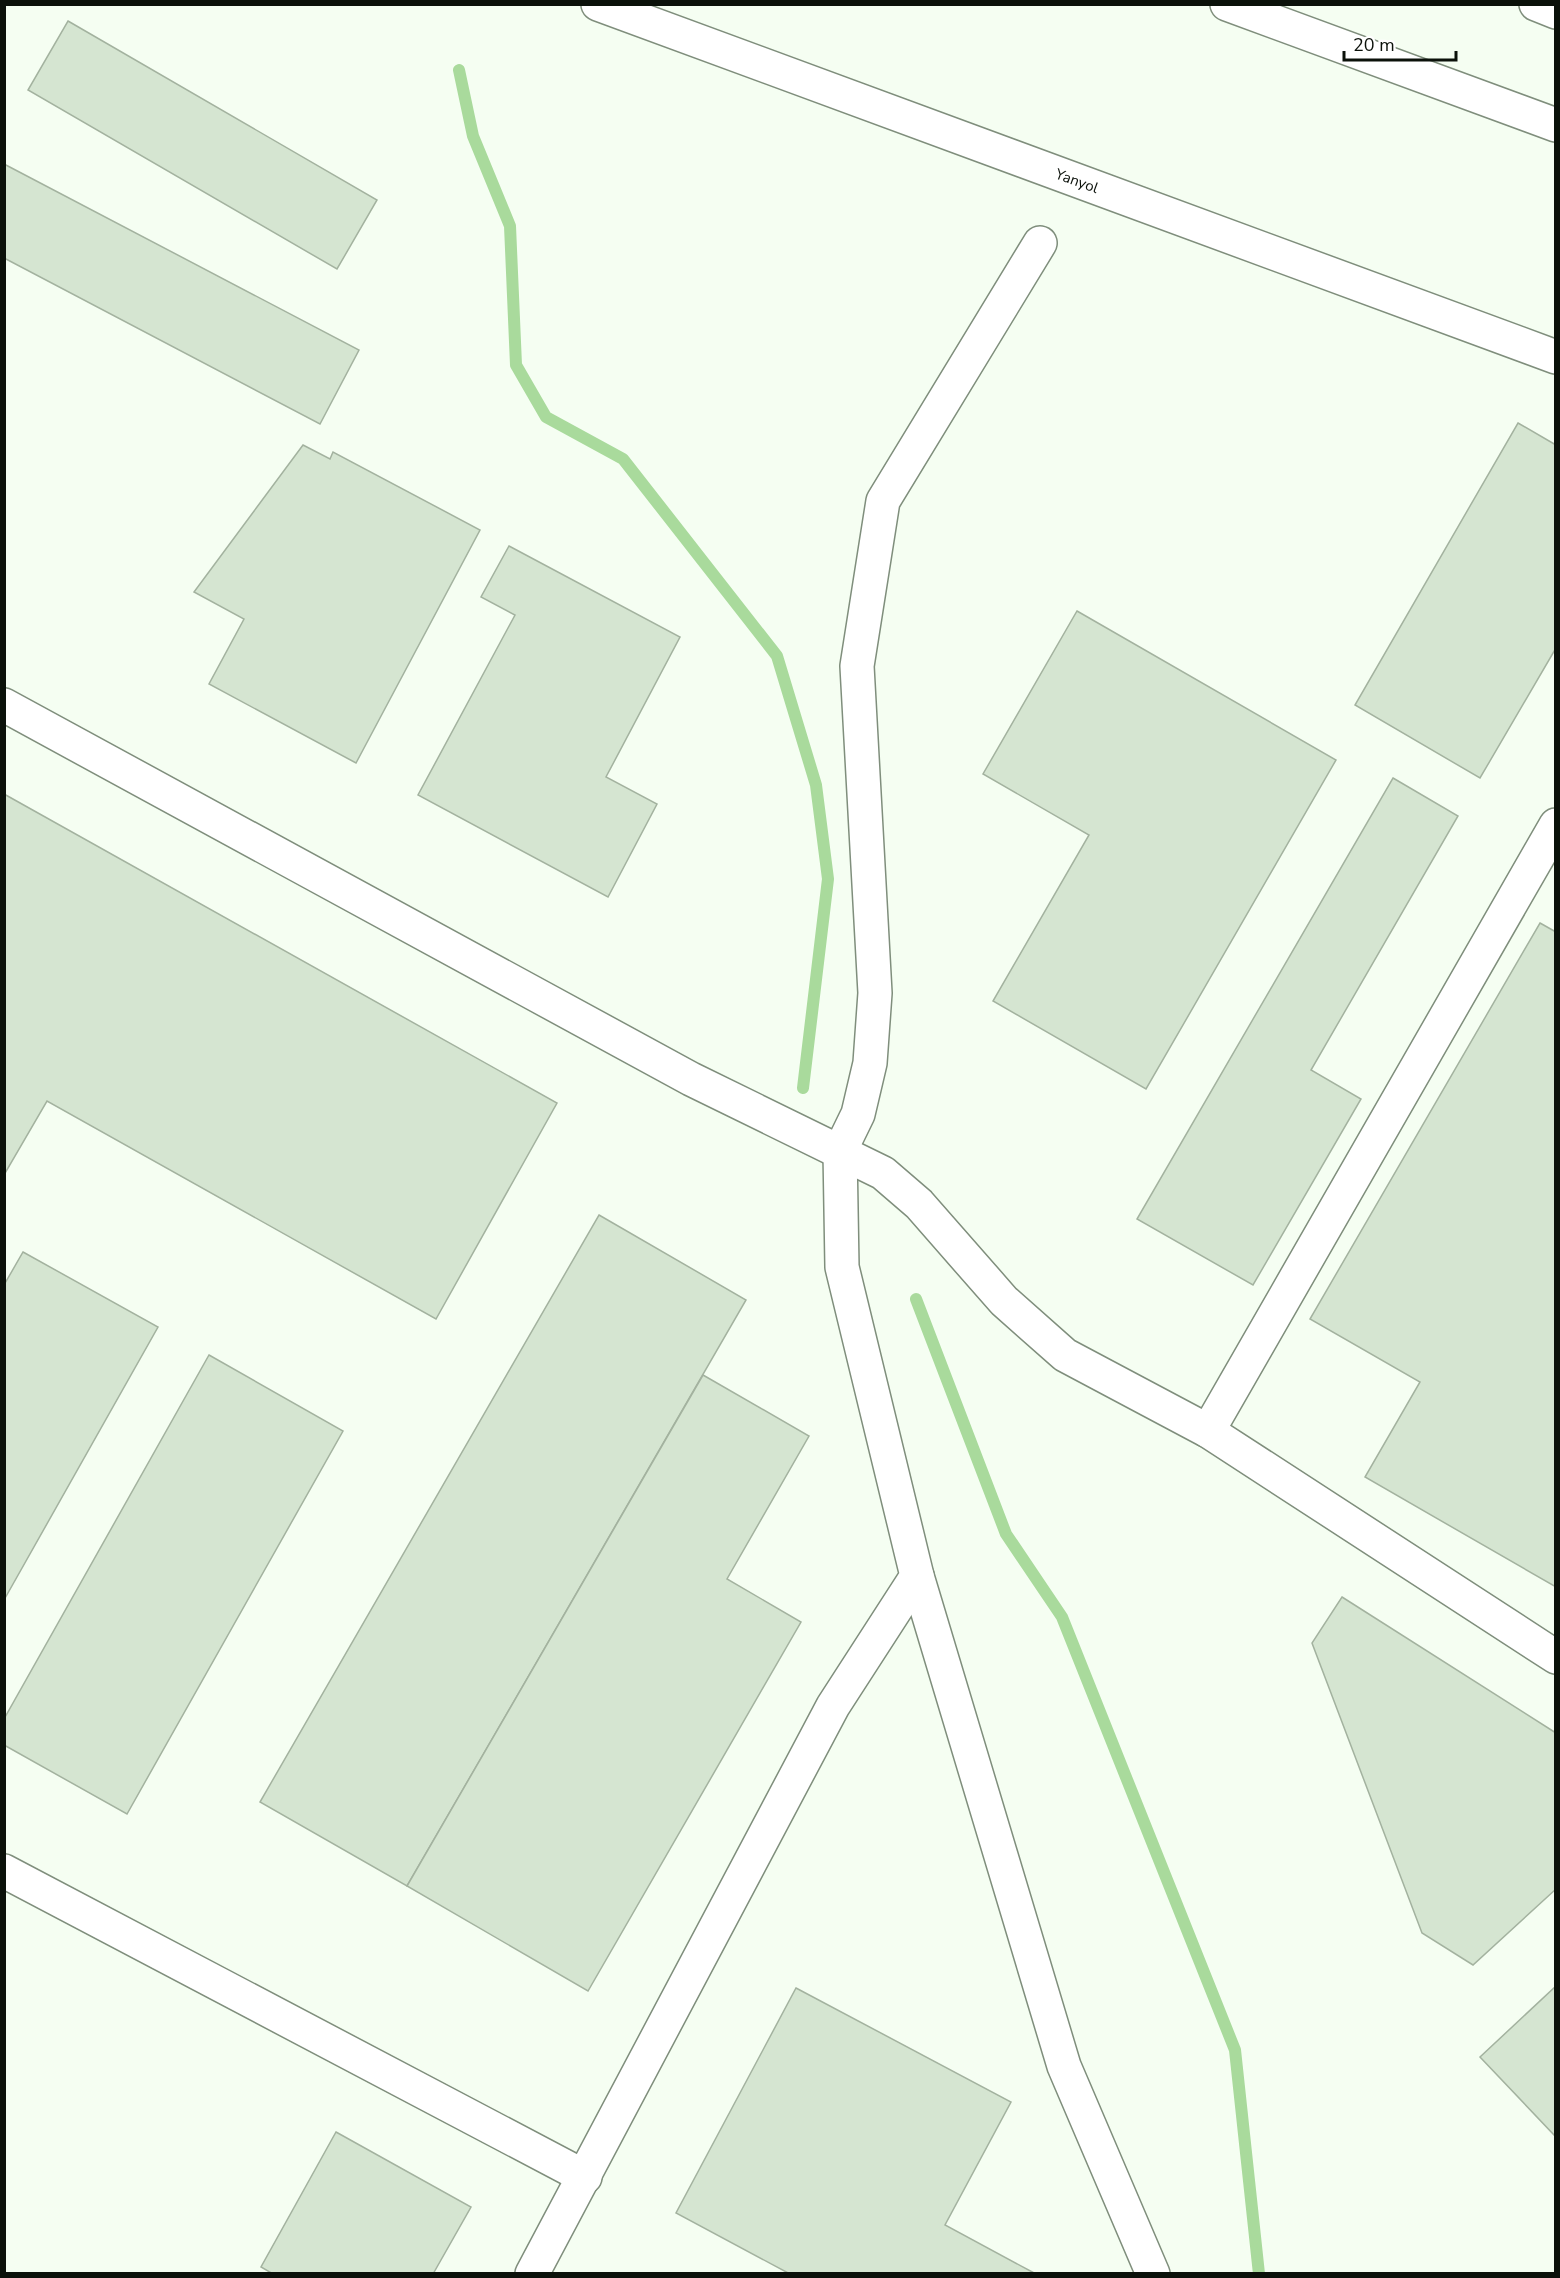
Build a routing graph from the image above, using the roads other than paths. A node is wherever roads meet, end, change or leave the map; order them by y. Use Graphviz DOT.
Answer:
graph roads {
  1 [pos="598,4"];
  2 [pos="1227,4"];
  3 [pos="1536,4"];
  4 [pos="1556,12"];
  5 [pos="1556,125"];
  6 [pos="1040,243"];
  7 [pos="1556,357"];
  8 [pos="4,705"];
  9 [pos="1551,842"];
  10 [pos="840,1151"];
  11 [pos="1208,1431"];
  12 [pos="918,1576"];
  13 [pos="1556,1657"];
  14 [pos="4,1871"];
  15 [pos="585,2177"];
  16 [pos="532,2274"];
  17 [pos="1153,2274"];
  1 -- 7 [label="main road, Yanyol"];
  2 -- 5 [label="main road"];
  3 -- 4 [label="main road"];
  6 -- 10 [label="main road"];
  8 -- 10 [label="main road"];
  9 -- 11 [label="main road"];
  10 -- 11 [label="main road"];
  10 -- 12 [label="main road"];
  11 -- 13 [label="main road"];
  12 -- 15 [label="main road"];
  12 -- 17 [label="main road"];
  14 -- 15 [label="main road"];
  15 -- 16 [label="main road"];
}
